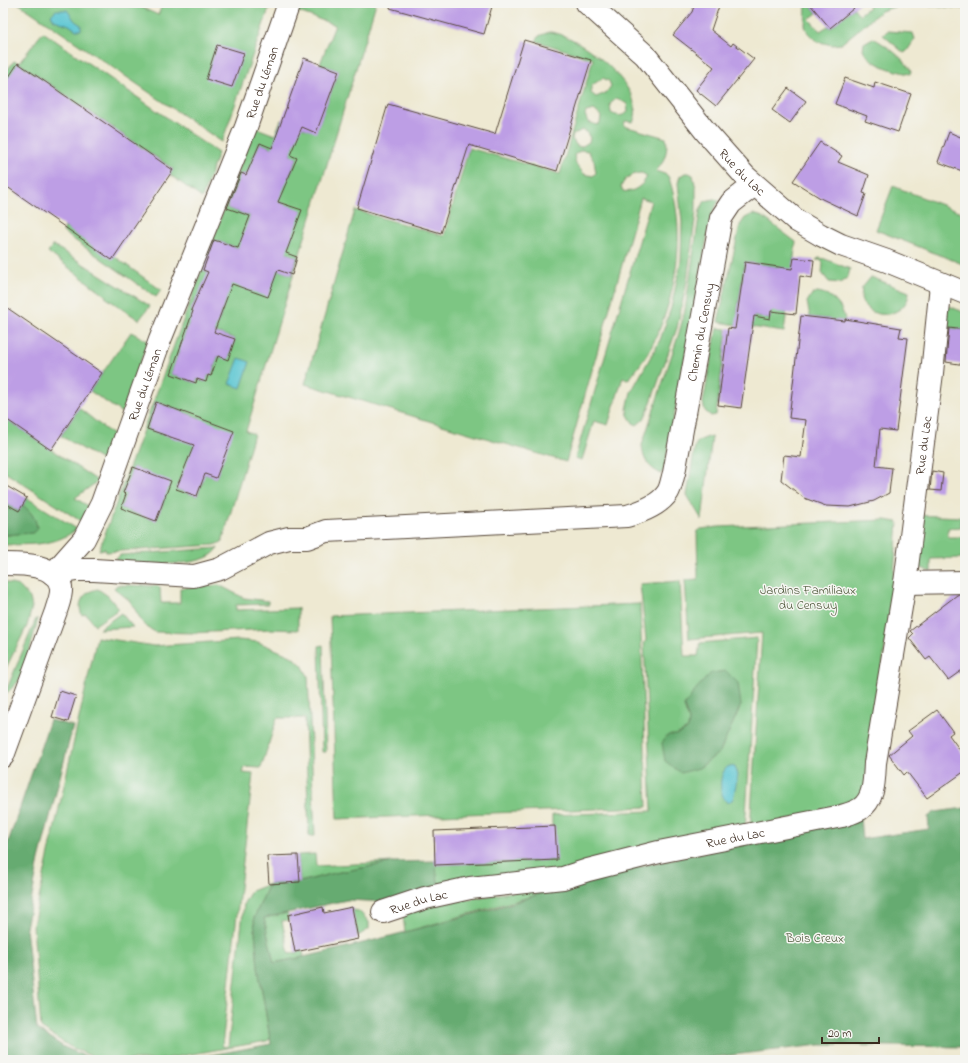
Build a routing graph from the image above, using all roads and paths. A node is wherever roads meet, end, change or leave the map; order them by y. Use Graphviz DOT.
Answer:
graph roads {
  1 [pos="289,3"];
  2 [pos="588,3"];
  3 [pos="754,185"];
  4 [pos="941,284"];
  5 [pos="965,294"];
  6 [pos="3,564"];
  7 [pos="53,574"];
  8 [pos="965,582"];
  9 [pos="905,583"];
  10 [pos="3,756"];
  11 [pos="384,912"];
  1 -- 7 [label="street, Rue du Léman"];
  2 -- 3 [label="street, Rue du Lac"];
  3 -- 4 [label="street, Rue du Lac"];
  3 -- 7 [label="street, Chemin du Censuy"];
  4 -- 5 [label="street, Rue du Lac"];
  4 -- 9 [label="street, Rue du Lac"];
  6 -- 7 [label="street"];
  7 -- 10 [label="street"];
  8 -- 9 [label="street"];
  9 -- 11 [label="street, Rue du Lac"];
}
